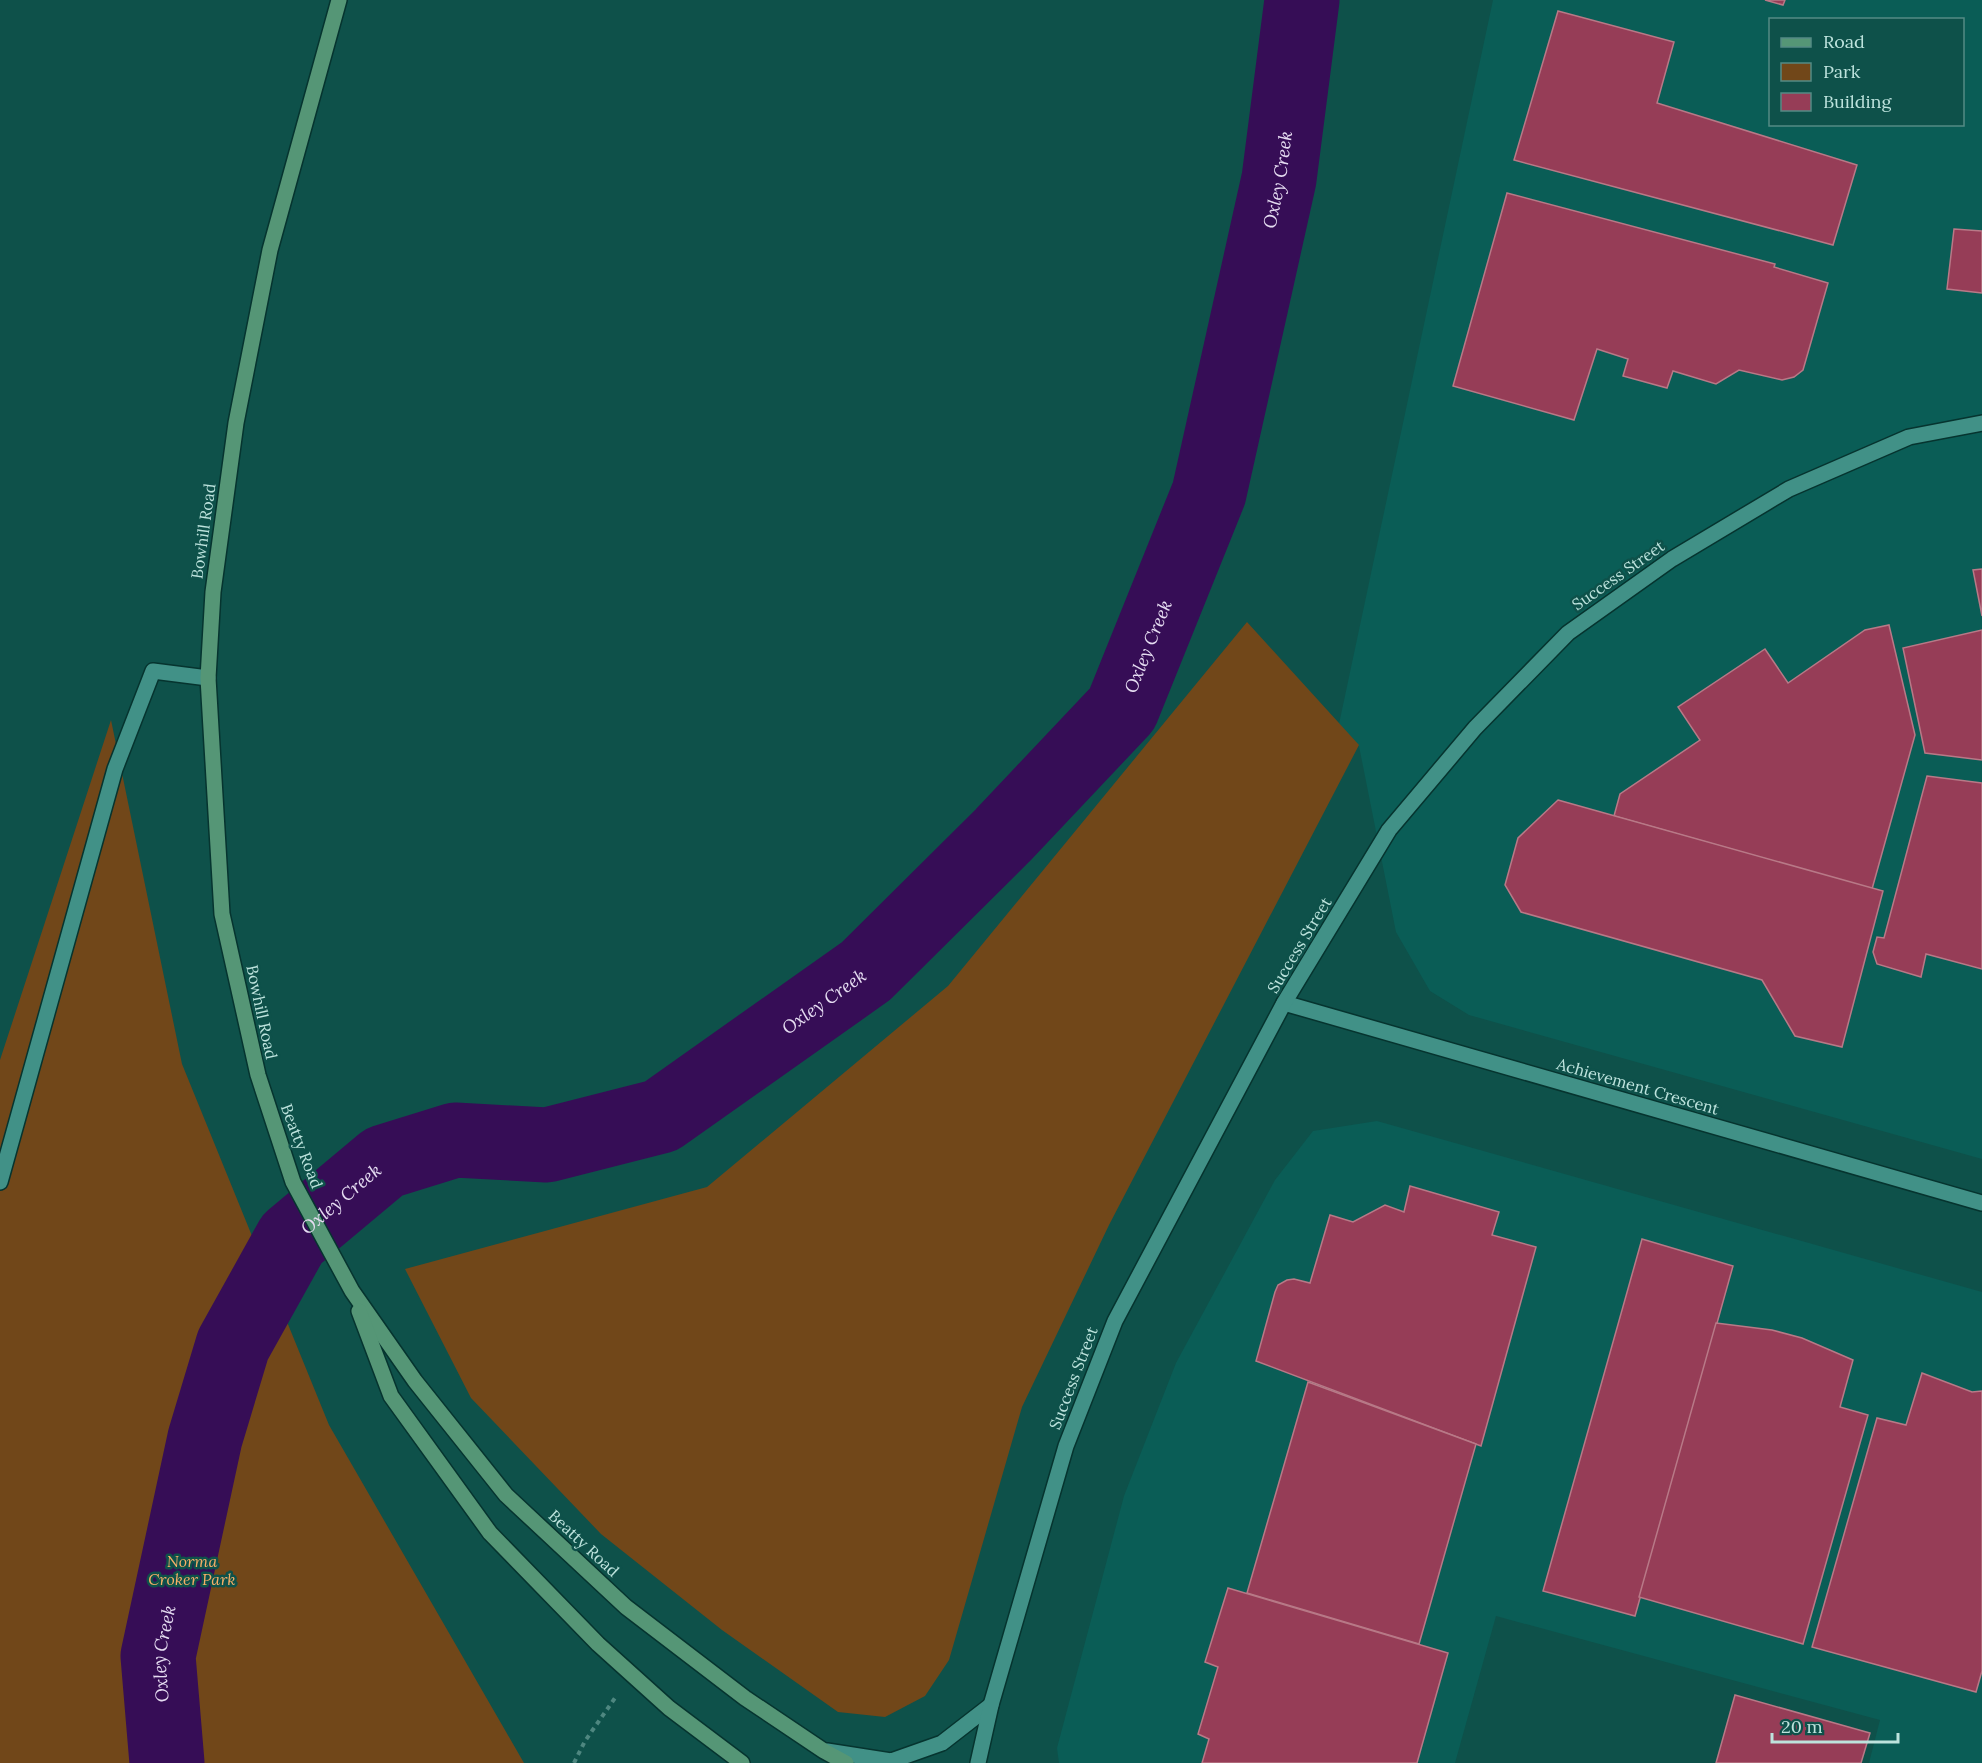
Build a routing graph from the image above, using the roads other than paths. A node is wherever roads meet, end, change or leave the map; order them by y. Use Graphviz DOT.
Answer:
graph roads {
  1 [pos="339,0"];
  2 [pos="1982,423"];
  3 [pos="208,678"];
  4 [pos="1284,1003"];
  5 [pos="258,1075"];
  6 [pos="0,1182"];
  7 [pos="1982,1203"];
  8 [pos="352,1291"];
  9 [pos="991,1705"];
  10 [pos="824,1751"];
  11 [pos="742,1763"];
  12 [pos="846,1763"];
  13 [pos="978,1763"];
  1 -- 3 [label="main road, Bowhill Road"];
  2 -- 4 [label="street, Success Street"];
  3 -- 5 [label="main road, Bowhill Road"];
  3 -- 6 [label="street"];
  4 -- 7 [label="street, Achievement Crescent"];
  4 -- 9 [label="street, Success Street"];
  5 -- 8 [label="main road, Beatty Road"];
  8 -- 10 [label="main road, Beatty Road"];
  8 -- 11 [label="main road, Beatty Road"];
  9 -- 10 [label="street"];
  9 -- 13 [label="street, Success Street"];
  10 -- 12 [label="main road, Beatty Road"];
}
